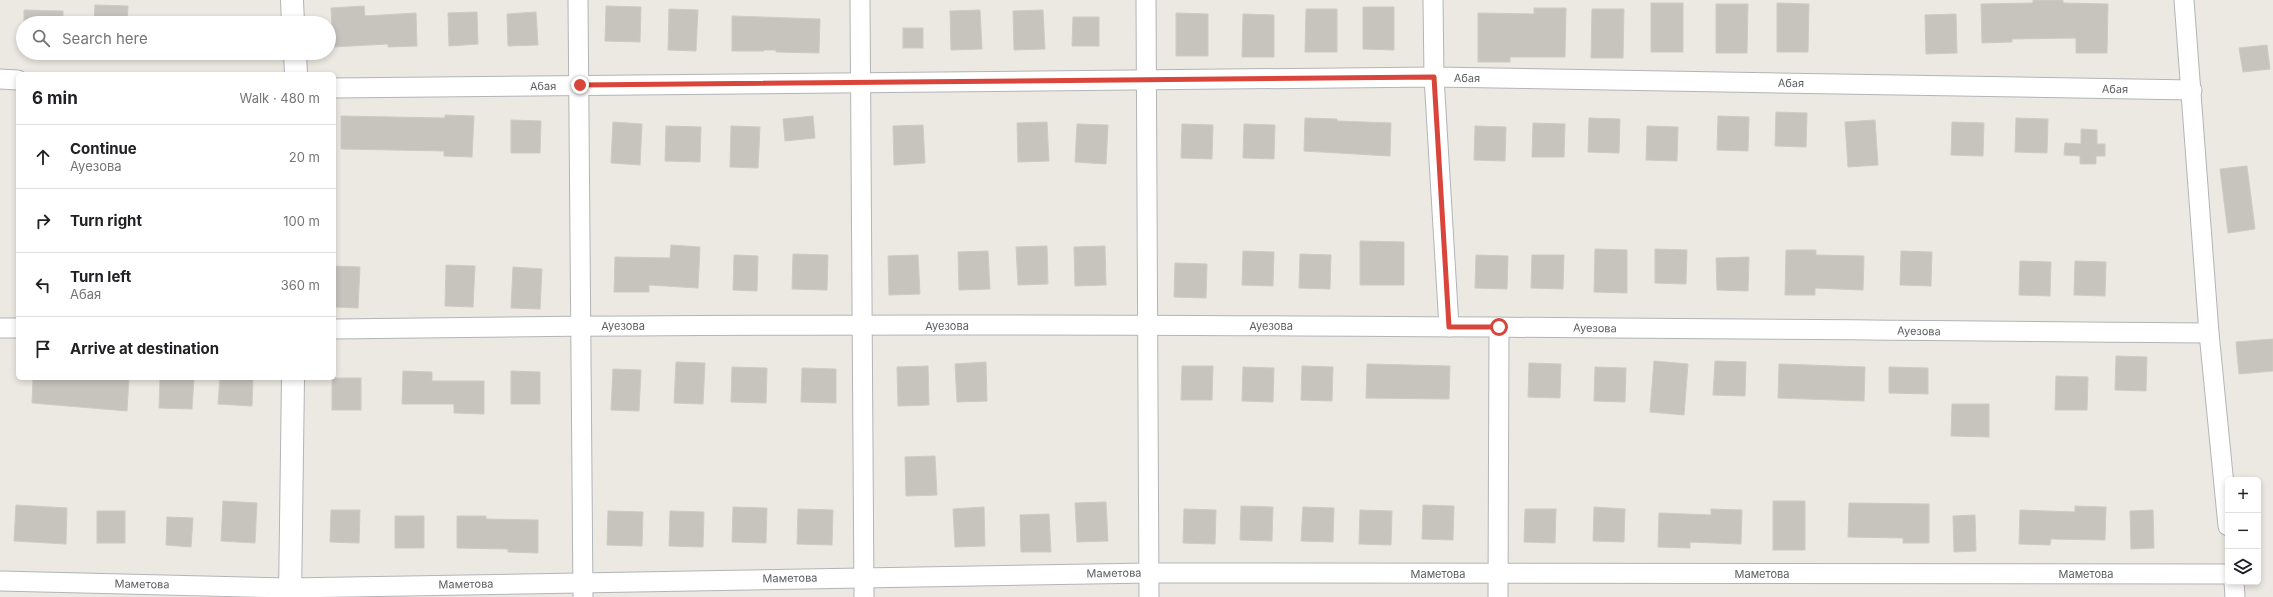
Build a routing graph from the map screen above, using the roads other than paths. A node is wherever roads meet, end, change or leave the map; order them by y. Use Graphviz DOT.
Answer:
graph roads {
  1 [pos="292,0"];
  2 [pos="578,0"];
  3 [pos="860,0"];
  4 [pos="1146,0"];
  5 [pos="1433,0"];
  6 [pos="2184,0"];
  7 [pos="293,16"];
  8 [pos="295,60"];
  9 [pos="296,72"];
  10 [pos="1434,77"];
  11 [pos="0,79"];
  12 [pos="1147,79"];
  13 [pos="16,80"];
  14 [pos="862,82"];
  15 [pos="580,85"];
  16 [pos="336,88"];
  17 [pos="2192,90"];
  18 [pos="582,326"];
  19 [pos="862,326"];
  20 [pos="1148,326"];
  21 [pos="1449,327"];
  22 [pos="1499,327"];
  23 [pos="0,328"];
  24 [pos="16,328"];
  25 [pos="336,330"];
  26 [pos="2209,333"];
  27 [pos="293,380"];
  28 [pos="2227,513"];
  29 [pos="1149,573"];
  30 [pos="2225,574"];
  31 [pos="1499,575"];
  32 [pos="864,577"];
  33 [pos="0,581"];
  34 [pos="2234,585"];
  35 [pos="583,589"];
  36 [pos="290,592"];
  37 [pos="864,597"];
  38 [pos="1149,597"];
  39 [pos="1498,597"];
  40 [pos="2235,597"];
  1 -- 7 [label="street"];
  2 -- 15 [label="street"];
  3 -- 14 [label="street"];
  4 -- 12 [label="street"];
  5 -- 10 [label="street"];
  6 -- 17 [label="street"];
  8 -- 9 [label="street"];
  10 -- 12 [label="street, Абая"];
  10 -- 17 [label="street, Абая"];
  10 -- 21 [label="street"];
  11 -- 13 [label="street"];
  12 -- 14 [label="street, Абая"];
  12 -- 20 [label="street"];
  14 -- 15 [label="street, Абая"];
  14 -- 19 [label="street"];
  15 -- 16 [label="street, Абая"];
  15 -- 18 [label="street"];
  17 -- 26 [label="street"];
  18 -- 19 [label="street, Ауезова"];
  18 -- 25 [label="street, Ауезова"];
  18 -- 35 [label="street"];
  19 -- 20 [label="street, Ауезова"];
  19 -- 32 [label="street"];
  20 -- 21 [label="street, Ауезова"];
  20 -- 29 [label="street"];
  21 -- 22 [label="street, Ауезова"];
  22 -- 26 [label="street, Ауезова"];
  22 -- 31 [label="street"];
  23 -- 24 [label="street"];
  26 -- 28 [label="street"];
  27 -- 36 [label="street"];
  29 -- 31 [label="street, Маметова"];
  29 -- 32 [label="street, Маметова"];
  29 -- 38 [label="street"];
  30 -- 31 [label="street, Маметова"];
  31 -- 39 [label="street"];
  32 -- 35 [label="street, Маметова"];
  32 -- 37 [label="street"];
  33 -- 36 [label="street, Маметова"];
  34 -- 40 [label="street"];
  35 -- 36 [label="street, Маметова"];
}
